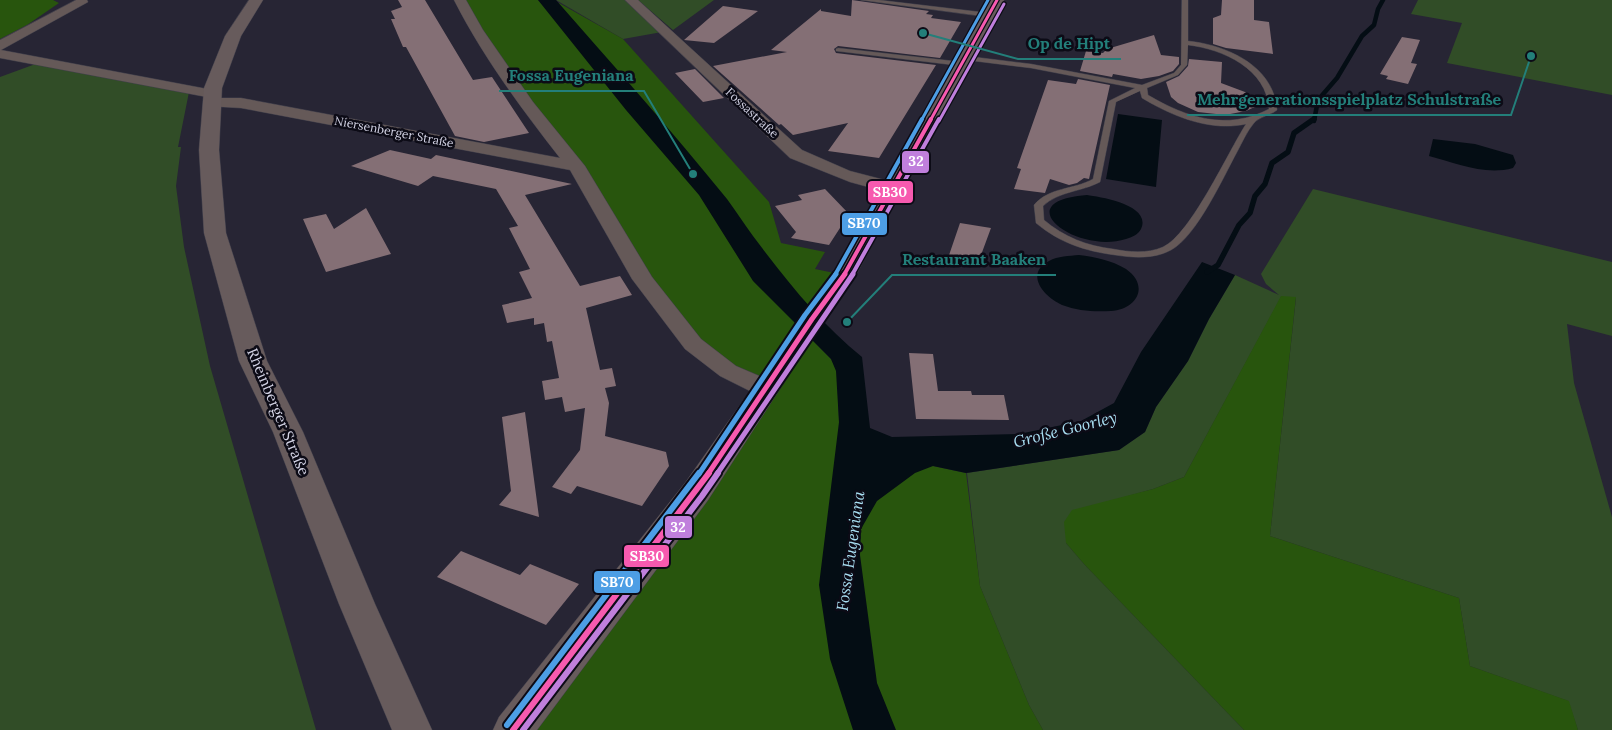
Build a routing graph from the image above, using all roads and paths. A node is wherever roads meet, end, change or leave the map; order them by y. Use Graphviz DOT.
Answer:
graph roads {
  1 [pos="256,0"];
  2 [pos="460,0"];
  3 [pos="631,0"];
  4 [pos="864,0"];
  5 [pos="1185,0"];
  6 [pos="82,2"];
  7 [pos="993,7"];
  8 [pos="1184,43"];
  9 [pos="0,46"];
  10 [pos="838,50"];
  11 [pos="0,54"];
  12 [pos="964,61"];
  13 [pos="1143,87"];
  14 [pos="212,98"];
  15 [pos="1252,120"];
  16 [pos="576,166"];
  17 [pos="894,188"];
  18 [pos="767,389"];
  19 [pos="412,730"];
  20 [pos="512,730"];
  1 -- 14 [label="main road, Rheinberger Straße"];
  2 -- 16 [label="street"];
  3 -- 17 [label="street, Fossastraße"];
  4 -- 7 [label="lane"];
  5 -- 8 [label="lane"];
  6 -- 9 [label="street"];
  7 -- 12 [label="main road"];
  8 -- 13 [label="lane"];
  8 -- 15 [label="lane"];
  10 -- 12 [label="lane"];
  11 -- 14 [label="street, Niersenberger Straße"];
  12 -- 13 [label="lane"];
  12 -- 17 [label="main road"];
  13 -- 15 [label="lane"];
  13 -- 15 [label="lane"];
  14 -- 16 [label="street, Niersenberger Straße"];
  14 -- 19 [label="main road, Rheinberger Straße"];
  16 -- 18 [label="street"];
  17 -- 18 [label="main road"];
  18 -- 20 [label="main road"];
}
